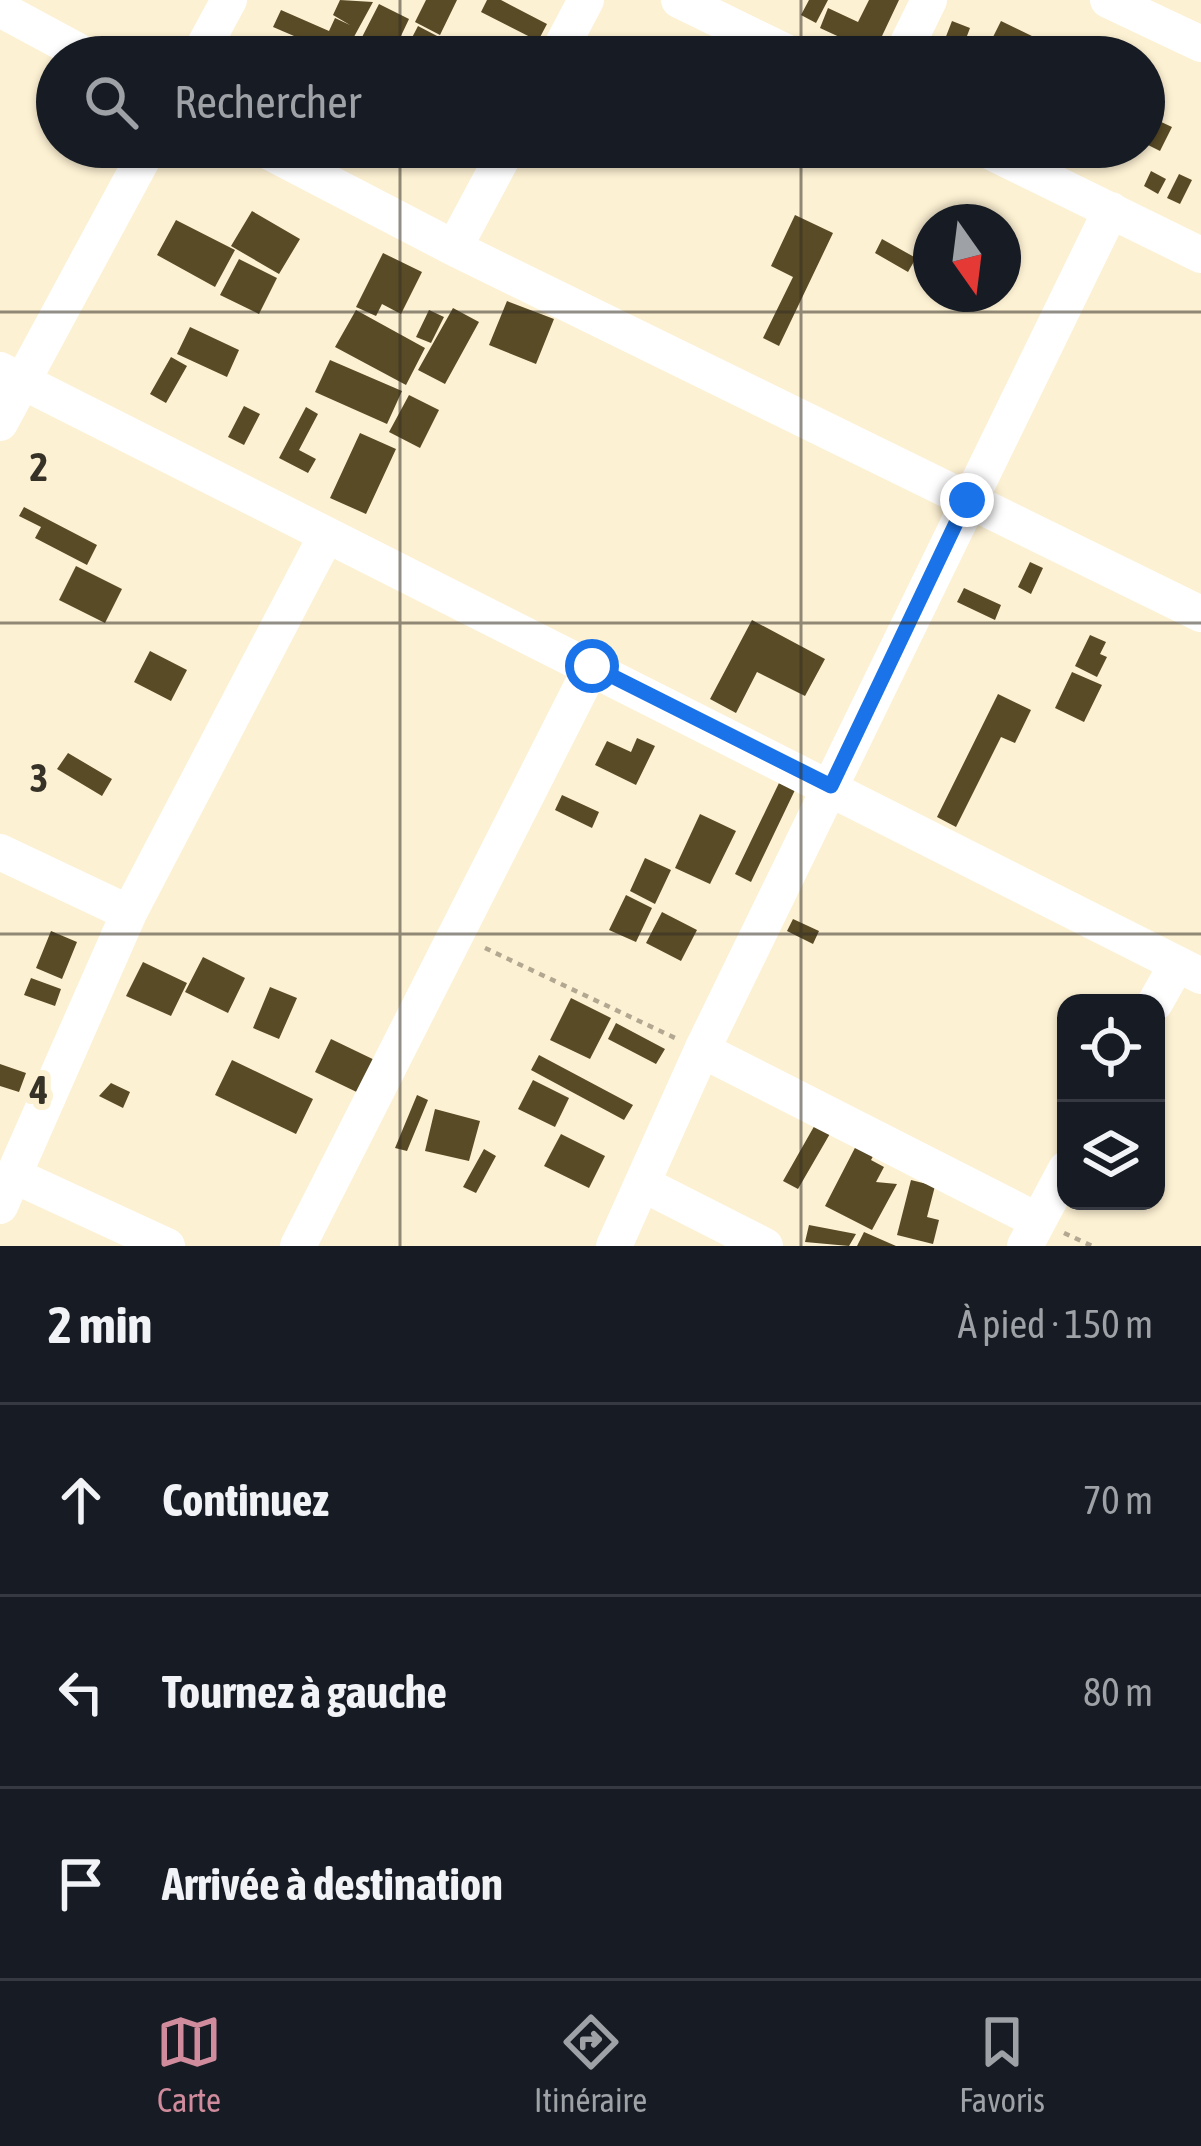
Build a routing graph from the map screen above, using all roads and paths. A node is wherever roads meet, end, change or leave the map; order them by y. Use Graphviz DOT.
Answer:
graph roads {
  1 [pos="229,0"];
  2 [pos="586,0"];
  3 [pos="679,0"];
  4 [pos="929,0"];
  5 [pos="1108,0"];
  6 [pos="0,9"];
  7 [pos="50,36"];
  8 [pos="209,36"];
  9 [pos="567,36"];
  10 [pos="753,36"];
  11 [pos="911,36"];
  12 [pos="1201,44"];
  13 [pos="136,168"];
  14 [pos="300,168"];
  15 [pos="497,168"];
  16 [pos="1024,168"];
  17 [pos="1111,210"];
  18 [pos="454,248"];
  19 [pos="1201,255"];
  20 [pos="10,376"];
  21 [pos="0,423"];
  22 [pos="967,500"];
  23 [pos="326,536"];
  24 [pos="1201,614"];
  25 [pos="592,666"];
  26 [pos="831,786"];
  27 [pos="0,852"];
  28 [pos="129,914"];
  29 [pos="456,934"];
  30 [pos="1189,970"];
  31 [pos="1164,994"];
  32 [pos="702,1050"];
  33 [pos="643,1184"];
  34 [pos="1057,1186"];
  35 [pos="7,1191"];
  36 [pos="1032,1233"];
  37 [pos="167,1246"];
  38 [pos="298,1246"];
  39 [pos="614,1246"];
  40 [pos="765,1246"];
  1 -- 8 [label="street"];
  2 -- 9 [label="street"];
  3 -- 10 [label="street"];
  4 -- 11 [label="street"];
  5 -- 12 [label="street"];
  6 -- 7 [label="street"];
  13 -- 20 [label="street"];
  14 -- 18 [label="street"];
  15 -- 18 [label="street"];
  16 -- 17 [label="street"];
  17 -- 19 [label="street"];
  17 -- 22 [label="street"];
  18 -- 22 [label="street"];
  20 -- 21 [label="street"];
  20 -- 23 [label="street"];
  22 -- 24 [label="street"];
  22 -- 26 [label="street"];
  23 -- 25 [label="street"];
  23 -- 28 [label="street"];
  25 -- 26 [label="street"];
  25 -- 29 [label="street"];
  26 -- 30 [label="street"];
  26 -- 32 [label="street"];
  27 -- 28 [label="street"];
  28 -- 35 [label="street"];
  29 -- 32 [label="path"];
  29 -- 38 [label="street"];
  30 -- 31 [label="street"];
  32 -- 33 [label="street"];
  32 -- 36 [label="street"];
  33 -- 39 [label="street"];
  33 -- 40 [label="street"];
  34 -- 36 [label="street"];
  35 -- 37 [label="street"];
}
